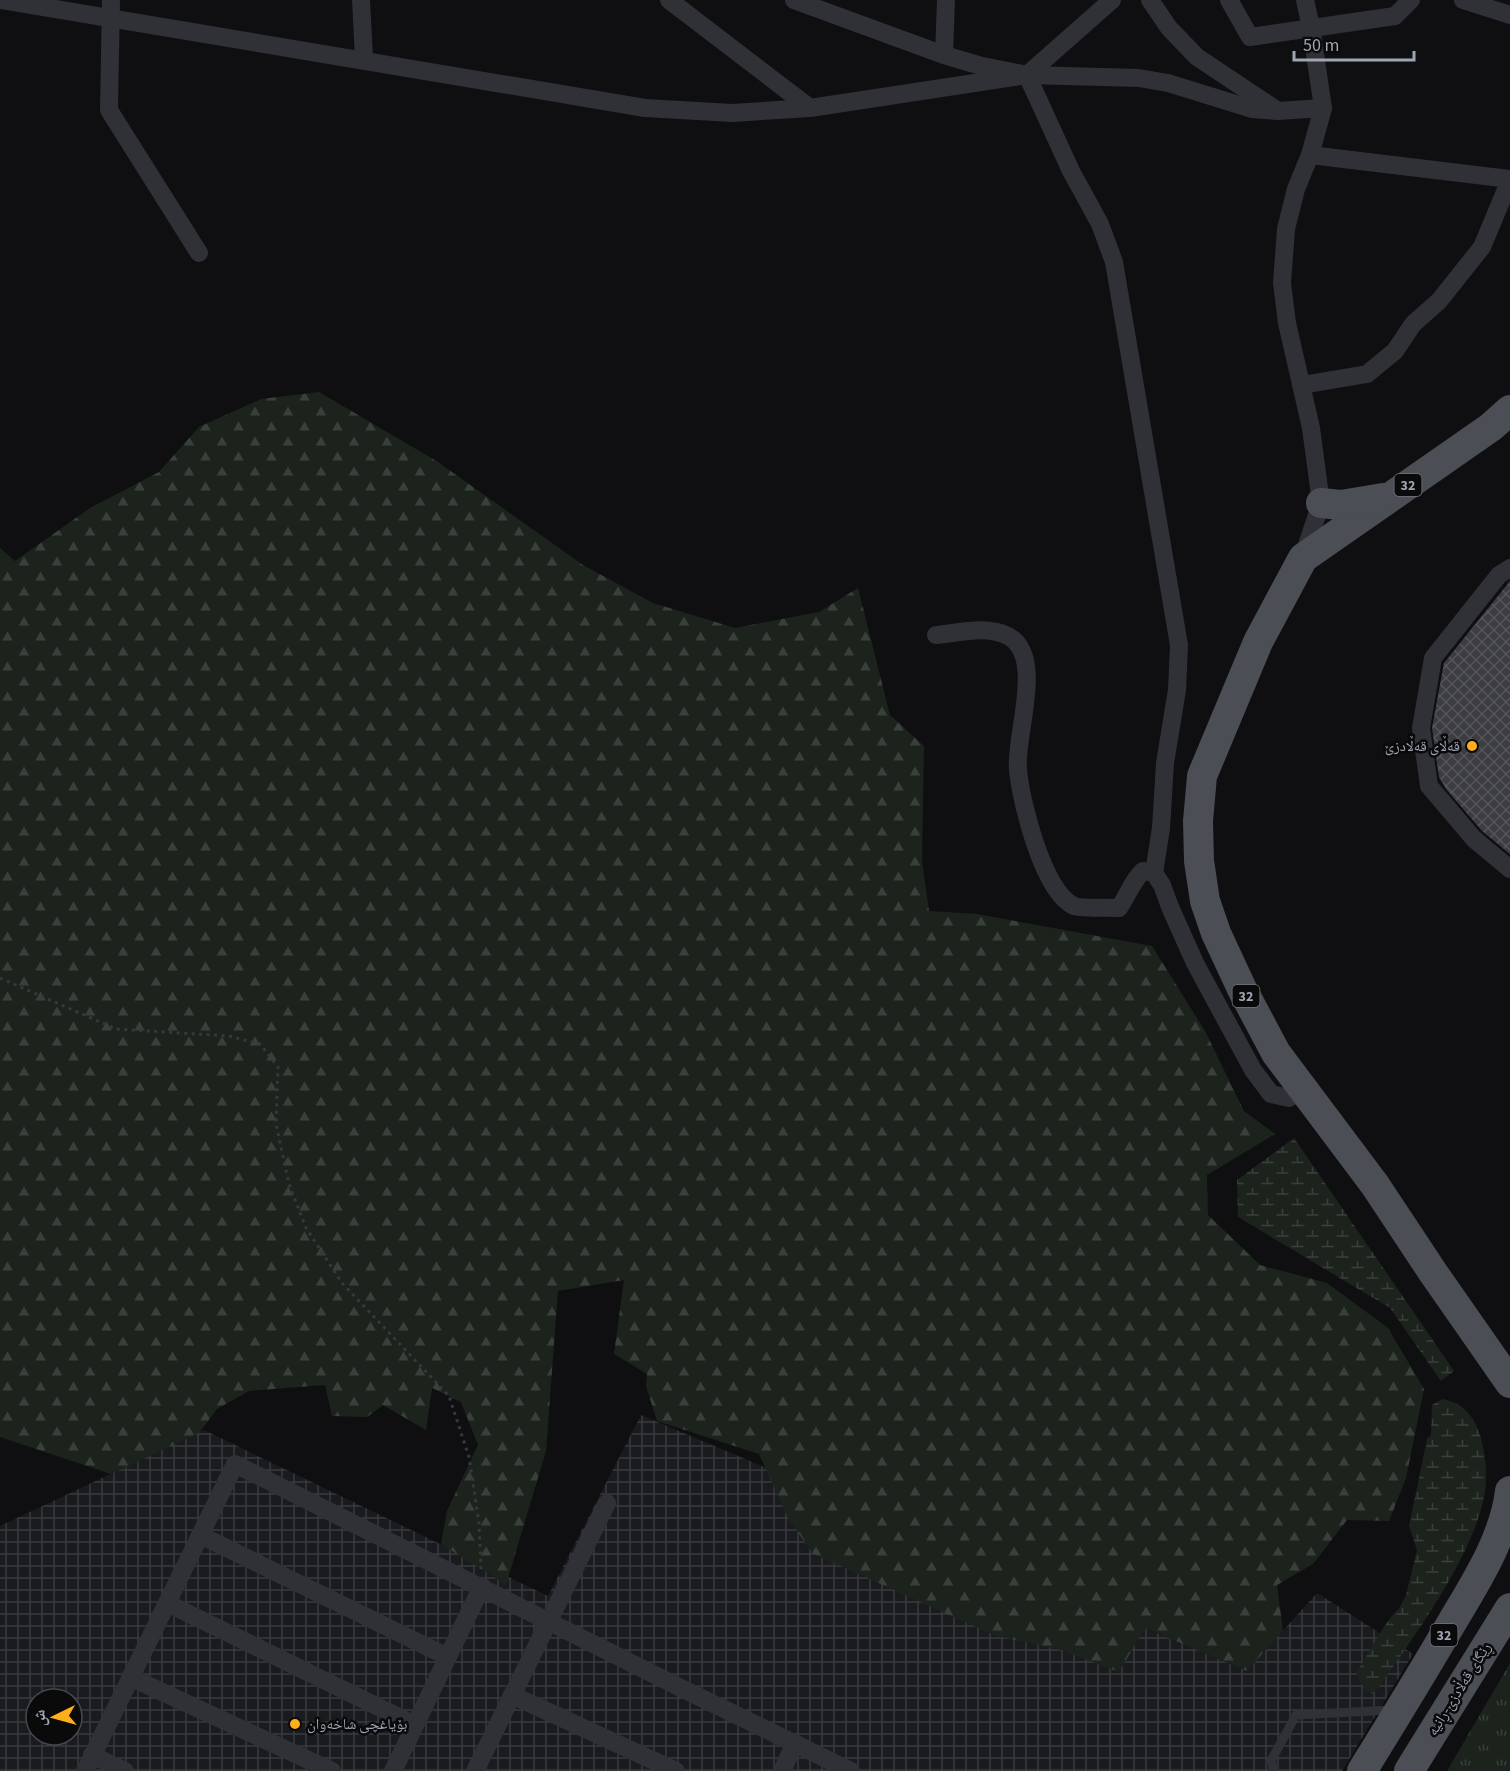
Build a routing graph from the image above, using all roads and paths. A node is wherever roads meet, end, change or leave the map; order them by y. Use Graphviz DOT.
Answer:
graph roads {
  1 [pos="2,0"];
  2 [pos="111,0"];
  3 [pos="361,0"];
  4 [pos="669,0"];
  5 [pos="794,0"];
  6 [pos="946,0"];
  7 [pos="1112,0"];
  8 [pos="1150,0"];
  9 [pos="1229,0"];
  10 [pos="1305,0"];
  11 [pos="1411,0"];
  12 [pos="1463,0"];
  13 [pos="1510,15"];
  14 [pos="109,19"];
  15 [pos="1311,27"];
  16 [pos="944,55"];
  17 [pos="364,59"];
  18 [pos="1027,75"];
  19 [pos="810,108"];
  20 [pos="1323,108"];
  21 [pos="1278,111"];
  22 [pos="1310,155"];
  23 [pos="1510,180"];
  24 [pos="199,252"];
  25 [pos="1302,385"];
  26 [pos="1510,410"];
  27 [pos="1392,496"];
  28 [pos="1320,503"];
  29 [pos="1303,558"];
  30 [pos="1510,568"];
  31 [pos="936,635"];
  32 [pos="1510,869"];
  33 [pos="1154,873"];
  34 [pos="0,978"];
  35 [pos="1303,1089"];
  36 [pos="1510,1383"];
  37 [pos="1510,1491"];
  38 [pos="607,1503"];
  39 [pos="200,1535"];
  40 [pos="482,1586"];
  41 [pos="167,1604"];
  42 [pos="1510,1608"];
  43 [pos="549,1621"];
  44 [pos="448,1657"];
  45 [pos="130,1677"];
  46 [pos="512,1695"];
  47 [pos="1400,1710"];
  48 [pos="415,1725"];
  49 [pos="1432,1731"];
  50 [pos="795,1743"];
  51 [pos="88,1763"];
  52 [pos="125,1771"];
  53 [pos="332,1771"];
  54 [pos="393,1771"];
  55 [pos="474,1771"];
  56 [pos="676,1771"];
  57 [pos="782,1771"];
  58 [pos="851,1771"];
  59 [pos="1274,1771"];
  60 [pos="1362,1771"];
  61 [pos="1408,1771"];
  1 -- 14 [label="street"];
  2 -- 14 [label="street"];
  3 -- 17 [label="street"];
  4 -- 19 [label="street"];
  5 -- 16 [label="street"];
  6 -- 16 [label="street"];
  7 -- 18 [label="street"];
  8 -- 21 [label="street"];
  9 -- 15 [label="street"];
  10 -- 15 [label="street"];
  11 -- 15 [label="street"];
  12 -- 13 [label="street"];
  14 -- 17 [label="street"];
  14 -- 24 [label="street"];
  15 -- 20 [label="street"];
  16 -- 18 [label="street"];
  17 -- 19 [label="street"];
  18 -- 19 [label="street"];
  18 -- 21 [label="street"];
  18 -- 33 [label="street"];
  20 -- 21 [label="street"];
  20 -- 22 [label="street"];
  22 -- 23 [label="street"];
  22 -- 25 [label="street"];
  23 -- 25 [label="street"];
  25 -- 28 [label="street"];
  26 -- 27 [label="main road, 32"];
  27 -- 28 [label="main road"];
  27 -- 29 [label="main road, 32"];
  28 -- 29 [label="street"];
  29 -- 35 [label="main road, 32"];
  30 -- 32 [label="street"];
  31 -- 33 [label="street"];
  33 -- 35 [label="street"];
  34 -- 40 [label="path"];
  35 -- 36 [label="main road, 32"];
  37 -- 47 [label="main road, 32"];
  38 -- 43 [label="street"];
  39 -- 40 [label="street"];
  39 -- 41 [label="street"];
  39 -- 44 [label="street"];
  40 -- 43 [label="street"];
  40 -- 44 [label="street"];
  41 -- 45 [label="street"];
  41 -- 48 [label="street"];
  42 -- 49 [label="main road, ڕێگای قەڵادزێ-ڕانیە"];
  43 -- 46 [label="street"];
  43 -- 50 [label="street"];
  44 -- 48 [label="street"];
  45 -- 51 [label="street"];
  45 -- 53 [label="street"];
  46 -- 55 [label="street"];
  46 -- 56 [label="street"];
  47 -- 49 [label="main road"];
  47 -- 59 [label="lane"];
  47 -- 60 [label="main road, 32"];
  48 -- 54 [label="street"];
  49 -- 61 [label="main road, ڕێگای قەڵادزێ-ڕانیە"];
  50 -- 57 [label="street"];
  50 -- 58 [label="street"];
  51 -- 52 [label="street"];
}
